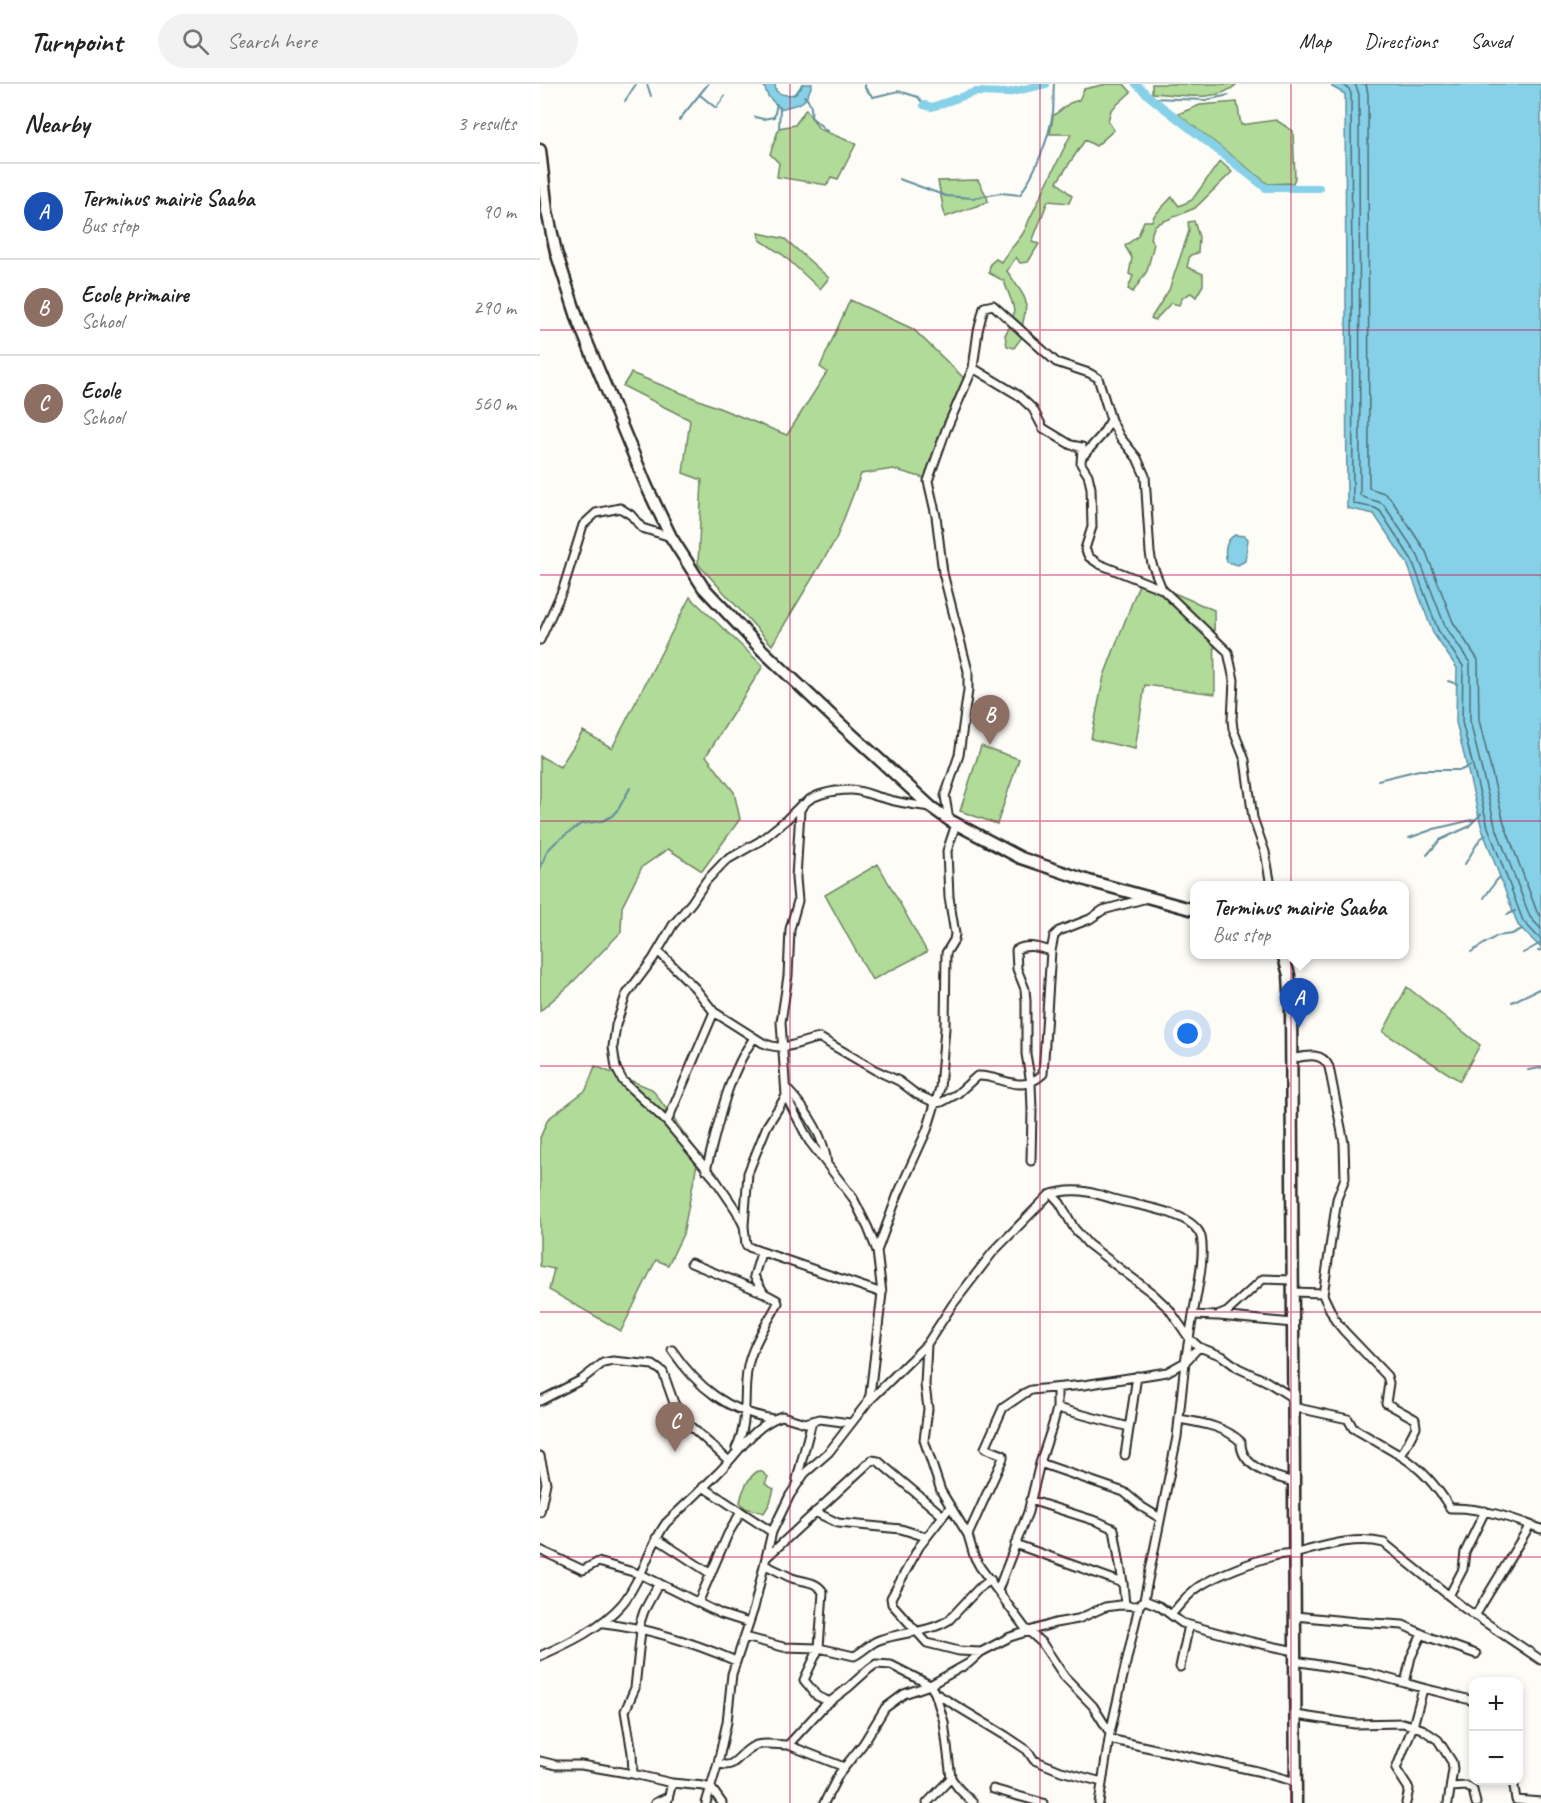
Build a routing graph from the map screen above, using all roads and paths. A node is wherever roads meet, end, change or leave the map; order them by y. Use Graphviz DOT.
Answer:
graph roads {
  1 [pos="540,150"];
  2 [pos="544,212"];
  3 [pos="973,368"];
  4 [pos="1111,420"];
  5 [pos="1104,432"];
  6 [pos="1117,432"];
  7 [pos="1091,445"];
  8 [pos="1082,447"];
  9 [pos="1081,458"];
  10 [pos="671,537"];
  11 [pos="1162,589"];
  12 [pos="540,640"];
  13 [pos="802,805"];
  14 [pos="931,807"];
  15 [pos="953,822"];
  16 [pos="1270,881"];
  17 [pos="1150,898"];
  18 [pos="1190,909"];
  19 [pos="658,951"];
  20 [pos="1052,951"];
  21 [pos="1285,959"];
  22 [pos="714,1012"];
  23 [pos="754,1038"];
  24 [pos="783,1048"];
  25 [pos="1291,1059"];
  26 [pos="1031,1083"];
  27 [pos="786,1092"];
  28 [pos="936,1103"];
  29 [pos="667,1122"];
  30 [pos="1031,1161"];
  31 [pos="827,1164"];
  32 [pos="706,1170"];
  33 [pos="1052,1194"];
  34 [pos="744,1226"];
  35 [pos="877,1251"];
  36 [pos="761,1253"];
  37 [pos="692,1263"];
  38 [pos="1292,1280"];
  39 [pos="1292,1292"];
  40 [pos="764,1293"];
  41 [pos="882,1293"];
  42 [pos="1323,1293"];
  43 [pos="1193,1315"];
  44 [pos="1217,1316"];
  45 [pos="1293,1323"];
  46 [pos="1189,1338"];
  47 [pos="927,1344"];
  48 [pos="1199,1347"];
  49 [pos="672,1350"];
  50 [pos="1185,1362"];
  51 [pos="1137,1376"];
  52 [pos="1057,1388"];
  53 [pos="540,1401"];
  54 [pos="867,1402"];
  55 [pos="1293,1403"];
  56 [pos="1057,1408"];
  57 [pos="746,1413"];
  58 [pos="773,1419"];
  59 [pos="1179,1419"];
  60 [pos="812,1421"];
  61 [pos="850,1423"];
  62 [pos="1129,1427"];
  63 [pos="540,1455"];
  64 [pos="1125,1455"];
  65 [pos="1401,1456"];
  66 [pos="730,1458"];
  67 [pos="1040,1463"];
  68 [pos="1294,1482"];
  69 [pos="795,1485"];
  70 [pos="703,1487"];
  71 [pos="1030,1500"];
  72 [pos="950,1506"];
  73 [pos="1485,1511"];
  74 [pos="540,1512"];
  75 [pos="741,1512"];
  76 [pos="815,1512"];
  77 [pos="943,1516"];
  78 [pos="1160,1518"];
  79 [pos="1530,1525"];
  80 [pos="1541,1529"];
  81 [pos="772,1532"];
  82 [pos="968,1535"];
  83 [pos="926,1537"];
  84 [pos="656,1538"];
  85 [pos="1015,1544"];
  86 [pos="540,1550"];
  87 [pos="1294,1553"];
  88 [pos="766,1561"];
  89 [pos="640,1574"];
  90 [pos="711,1574"];
  91 [pos="991,1580"];
  92 [pos="659,1583"];
  93 [pos="1124,1583"];
  94 [pos="998,1590"];
  95 [pos="1449,1596"];
  96 [pos="698,1603"];
  97 [pos="1142,1603"];
  98 [pos="1125,1605"];
  99 [pos="1171,1615"];
  100 [pos="1295,1616"];
  101 [pos="1475,1616"];
  102 [pos="604,1623"];
  103 [pos="749,1623"];
  104 [pos="1189,1625"];
  105 [pos="639,1629"];
  106 [pos="916,1632"];
  107 [pos="1030,1632"];
  108 [pos="1422,1634"];
  109 [pos="745,1636"];
  110 [pos="540,1648"];
  111 [pos="819,1648"];
  112 [pos="548,1652"];
  113 [pos="981,1652"];
  114 [pos="1476,1653"];
  115 [pos="540,1656"];
  116 [pos="1295,1656"];
  117 [pos="1541,1660"];
  118 [pos="736,1661"];
  119 [pos="1180,1667"];
  120 [pos="1404,1683"];
  121 [pos="930,1685"];
  122 [pos="1423,1689"];
  123 [pos="936,1693"];
  124 [pos="1469,1700"];
  125 [pos="830,1702"];
  126 [pos="1296,1715"];
  127 [pos="1413,1726"];
  128 [pos="1110,1736"];
  129 [pos="788,1745"];
  130 [pos="540,1761"];
  131 [pos="718,1763"];
  132 [pos="844,1767"];
  133 [pos="633,1774"];
  134 [pos="951,1778"];
  135 [pos="1102,1782"];
  136 [pos="1296,1782"];
  137 [pos="672,1783"];
  138 [pos="1514,1785"];
  139 [pos="1451,1787"];
  140 [pos="712,1789"];
  141 [pos="993,1789"];
  142 [pos="668,1800"];
  143 [pos="1528,1802"];
  144 [pos="1541,1802"];
  145 [pos="655,1803"];
  146 [pos="706,1803"];
  147 [pos="722,1803"];
  148 [pos="824,1803"];
  149 [pos="927,1803"];
  150 [pos="973,1803"];
  151 [pos="1043,1803"];
  152 [pos="1099,1803"];
  153 [pos="1296,1803"];
  154 [pos="1406,1803"];
  155 [pos="1448,1803"];
  156 [pos="1476,1803"];
  1 -- 2 [label="street"];
  2 -- 10 [label="street"];
  3 -- 4 [label="street"];
  3 -- 8 [label="street"];
  3 -- 15 [label="street"];
  4 -- 5 [label="street"];
  4 -- 6 [label="street"];
  5 -- 6 [label="street"];
  5 -- 7 [label="street"];
  6 -- 11 [label="street"];
  7 -- 8 [label="street"];
  7 -- 9 [label="street"];
  8 -- 9 [label="street"];
  9 -- 11 [label="street"];
  10 -- 12 [label="street"];
  10 -- 14 [label="street"];
  11 -- 16 [label="street"];
  13 -- 14 [label="street"];
  13 -- 19 [label="street"];
  13 -- 24 [label="street"];
  14 -- 15 [label="street"];
  15 -- 17 [label="street"];
  15 -- 28 [label="street"];
  17 -- 18 [label="street"];
  17 -- 20 [label="street"];
  19 -- 22 [label="street"];
  19 -- 29 [label="street"];
  20 -- 26 [label="street"];
  20 -- 26 [label="street"];
  21 -- 25 [label="street"];
  22 -- 23 [label="street"];
  22 -- 29 [label="street"];
  23 -- 24 [label="street"];
  23 -- 32 [label="street"];
  24 -- 27 [label="street"];
  24 -- 28 [label="street"];
  25 -- 38 [label="street"];
  25 -- 42 [label="street"];
  26 -- 28 [label="street"];
  26 -- 30 [label="street"];
  27 -- 31 [label="street"];
  27 -- 31 [label="street"];
  27 -- 34 [label="street"];
  28 -- 35 [label="street"];
  29 -- 32 [label="street"];
  31 -- 35 [label="street"];
  32 -- 34 [label="street"];
  33 -- 43 [label="street"];
  33 -- 46 [label="street"];
  33 -- 47 [label="street"];
  34 -- 36 [label="street"];
  35 -- 41 [label="street"];
  36 -- 40 [label="street"];
  36 -- 41 [label="street"];
  37 -- 40 [label="street"];
  38 -- 39 [label="street"];
  38 -- 44 [label="street"];
  39 -- 42 [label="street"];
  39 -- 45 [label="street"];
  40 -- 57 [label="street"];
  41 -- 54 [label="street"];
  42 -- 65 [label="street"];
  43 -- 44 [label="street"];
  43 -- 46 [label="street"];
  44 -- 45 [label="street"];
  45 -- 55 [label="street"];
  46 -- 48 [label="street"];
  46 -- 50 [label="street"];
  47 -- 54 [label="street"];
  47 -- 72 [label="street"];
  48 -- 50 [label="street"];
  48 -- 55 [label="street"];
  49 -- 57 [label="street"];
  50 -- 51 [label="street"];
  50 -- 59 [label="street"];
  51 -- 52 [label="street"];
  51 -- 62 [label="street"];
  52 -- 56 [label="street"];
  52 -- 82 [label="street"];
  53 -- 66 [label="street"];
  54 -- 61 [label="street"];
  55 -- 65 [label="street"];
  55 -- 68 [label="street"];
  56 -- 62 [label="street"];
  56 -- 67 [label="street"];
  57 -- 58 [label="street"];
  57 -- 66 [label="street"];
  58 -- 60 [label="street"];
  58 -- 66 [label="street"];
  59 -- 68 [label="street"];
  59 -- 78 [label="street"];
  60 -- 61 [label="street"];
  60 -- 69 [label="street"];
  61 -- 69 [label="street"];
  62 -- 64 [label="street"];
  63 -- 74 [label="street"];
  65 -- 73 [label="street"];
  66 -- 70 [label="street"];
  67 -- 71 [label="street"];
  67 -- 78 [label="street"];
  68 -- 87 [label="street"];
  69 -- 81 [label="street"];
  70 -- 75 [label="street"];
  70 -- 84 [label="street"];
  71 -- 85 [label="street"];
  71 -- 93 [label="street"];
  72 -- 77 [label="street"];
  72 -- 82 [label="street"];
  73 -- 79 [label="street"];
  73 -- 95 [label="street"];
  75 -- 81 [label="street"];
  75 -- 90 [label="street"];
  76 -- 77 [label="street"];
  76 -- 83 [label="street"];
  76 -- 88 [label="street"];
  77 -- 83 [label="street"];
  78 -- 97 [label="street"];
  79 -- 80 [label="street"];
  79 -- 101 [label="street"];
  81 -- 88 [label="street"];
  82 -- 91 [label="street"];
  83 -- 106 [label="street"];
  84 -- 89 [label="street"];
  84 -- 90 [label="street"];
  85 -- 93 [label="street"];
  85 -- 94 [label="street"];
  86 -- 89 [label="street"];
  87 -- 95 [label="street"];
  87 -- 99 [label="street"];
  87 -- 100 [label="street"];
  88 -- 103 [label="street"];
  88 -- 111 [label="street"];
  89 -- 92 [label="street"];
  89 -- 102 [label="street"];
  90 -- 96 [label="street"];
  91 -- 94 [label="street"];
  91 -- 106 [label="street"];
  92 -- 96 [label="street"];
  92 -- 105 [label="street"];
  93 -- 98 [label="street"];
  94 -- 107 [label="street"];
  95 -- 101 [label="street"];
  96 -- 103 [label="street"];
  97 -- 98 [label="street"];
  97 -- 99 [label="street"];
  97 -- 128 [label="street"];
  98 -- 107 [label="street"];
  99 -- 104 [label="street"];
  100 -- 108 [label="street"];
  100 -- 116 [label="street"];
  101 -- 117 [label="street"];
  102 -- 105 [label="street"];
  102 -- 112 [label="street"];
  103 -- 109 [label="street"];
  104 -- 116 [label="street"];
  104 -- 119 [label="street"];
  105 -- 118 [label="street"];
  105 -- 133 [label="street"];
  106 -- 111 [label="street"];
  106 -- 113 [label="street"];
  107 -- 113 [label="street"];
  107 -- 128 [label="street"];
  108 -- 114 [label="street"];
  108 -- 120 [label="street"];
  109 -- 111 [label="street"];
  109 -- 118 [label="street"];
  110 -- 112 [label="street"];
  111 -- 125 [label="street"];
  112 -- 115 [label="street"];
  113 -- 121 [label="street"];
  116 -- 120 [label="street"];
  116 -- 126 [label="street"];
  118 -- 131 [label="street"];
  120 -- 122 [label="street"];
  121 -- 123 [label="street"];
  121 -- 125 [label="street"];
  121 -- 132 [label="street"];
  122 -- 124 [label="street"];
  122 -- 127 [label="street"];
  123 -- 134 [label="street"];
  123 -- 135 [label="street"];
  125 -- 129 [label="street"];
  126 -- 127 [label="street"];
  126 -- 136 [label="street"];
  127 -- 139 [label="street"];
  127 -- 154 [label="street"];
  128 -- 135 [label="street"];
  128 -- 136 [label="street"];
  129 -- 131 [label="street"];
  129 -- 132 [label="street"];
  130 -- 133 [label="street"];
  131 -- 140 [label="street"];
  132 -- 148 [label="street"];
  133 -- 137 [label="street"];
  134 -- 149 [label="street"];
  134 -- 150 [label="street"];
  135 -- 152 [label="street"];
  136 -- 153 [label="street"];
  137 -- 140 [label="street"];
  137 -- 142 [label="street"];
  138 -- 143 [label="street"];
  139 -- 155 [label="street"];
  139 -- 156 [label="street"];
  140 -- 146 [label="street"];
  140 -- 147 [label="street"];
  141 -- 151 [label="street"];
  142 -- 145 [label="street"];
  143 -- 144 [label="street"];
}
